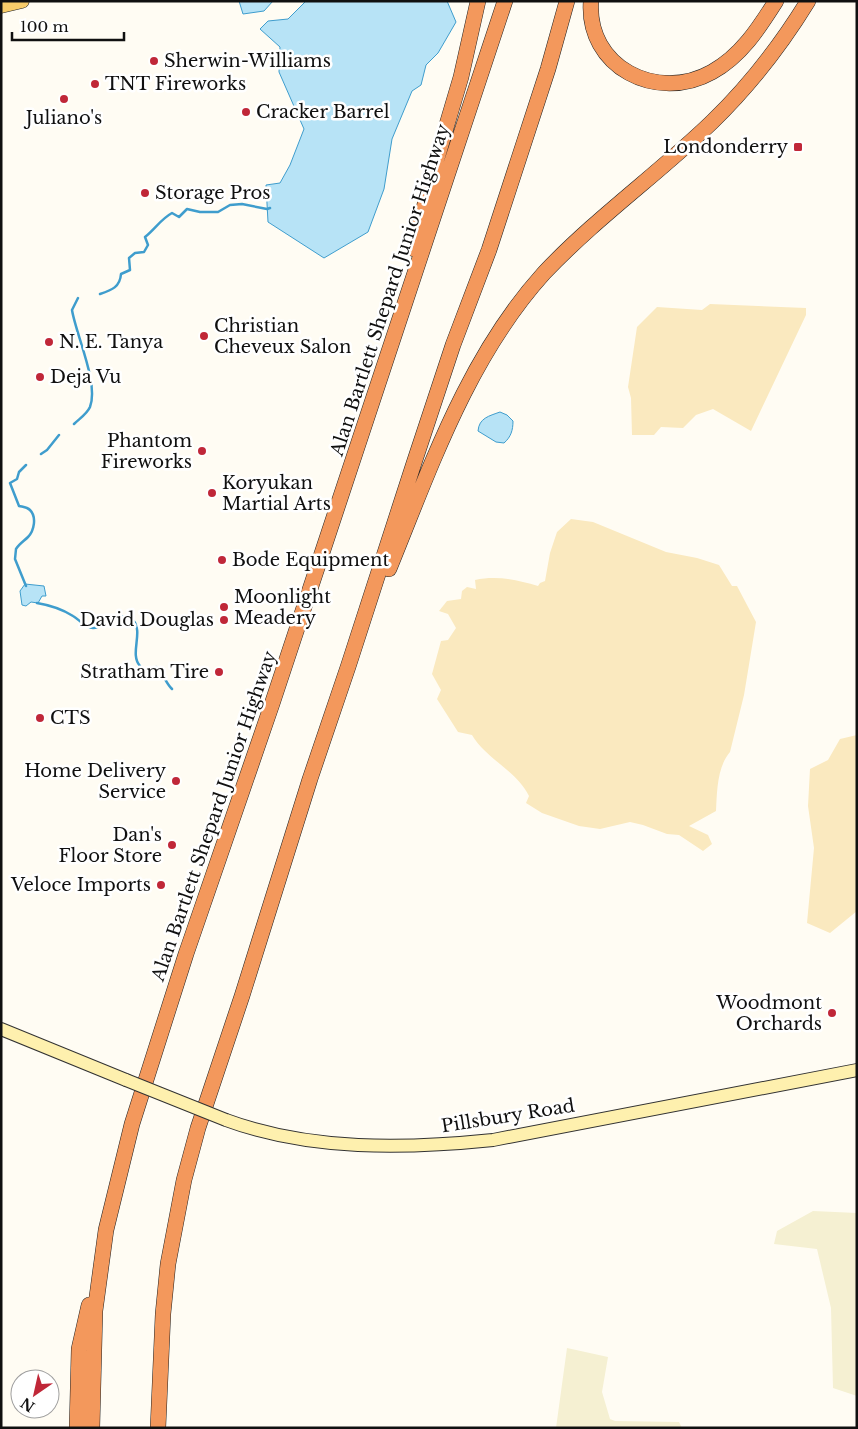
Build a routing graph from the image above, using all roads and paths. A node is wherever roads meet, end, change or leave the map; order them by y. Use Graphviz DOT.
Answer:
graph roads {
  1 [pos="22,1"];
  2 [pos="478,1"];
  3 [pos="505,1"];
  4 [pos="567,1"];
  5 [pos="591,1"];
  6 [pos="776,1"];
  7 [pos="808,1"];
  8 [pos="1,6"];
  9 [pos="392,344"];
  10 [pos="348,667"];
  11 [pos="1,1029"];
  12 [pos="857,1070"];
  13 [pos="100,1273"];
  14 [pos="77,1428"];
  15 [pos="92,1428"];
  16 [pos="158,1428"];
  1 -- 8 [label="main road"];
  2 -- 9 [label="highway"];
  3 -- 9 [label="highway, Alan Bartlett Shepard Junior Highway"];
  4 -- 10 [label="highway"];
  5 -- 6 [label="highway"];
  7 -- 10 [label="highway"];
  9 -- 13 [label="highway, Alan Bartlett Shepard Junior Highway"];
  10 -- 16 [label="highway"];
  11 -- 12 [label="street, Pillsbury Road, bridge"];
  13 -- 14 [label="highway"];
  13 -- 15 [label="highway, Alan Bartlett Shepard Junior Highway"];
}
